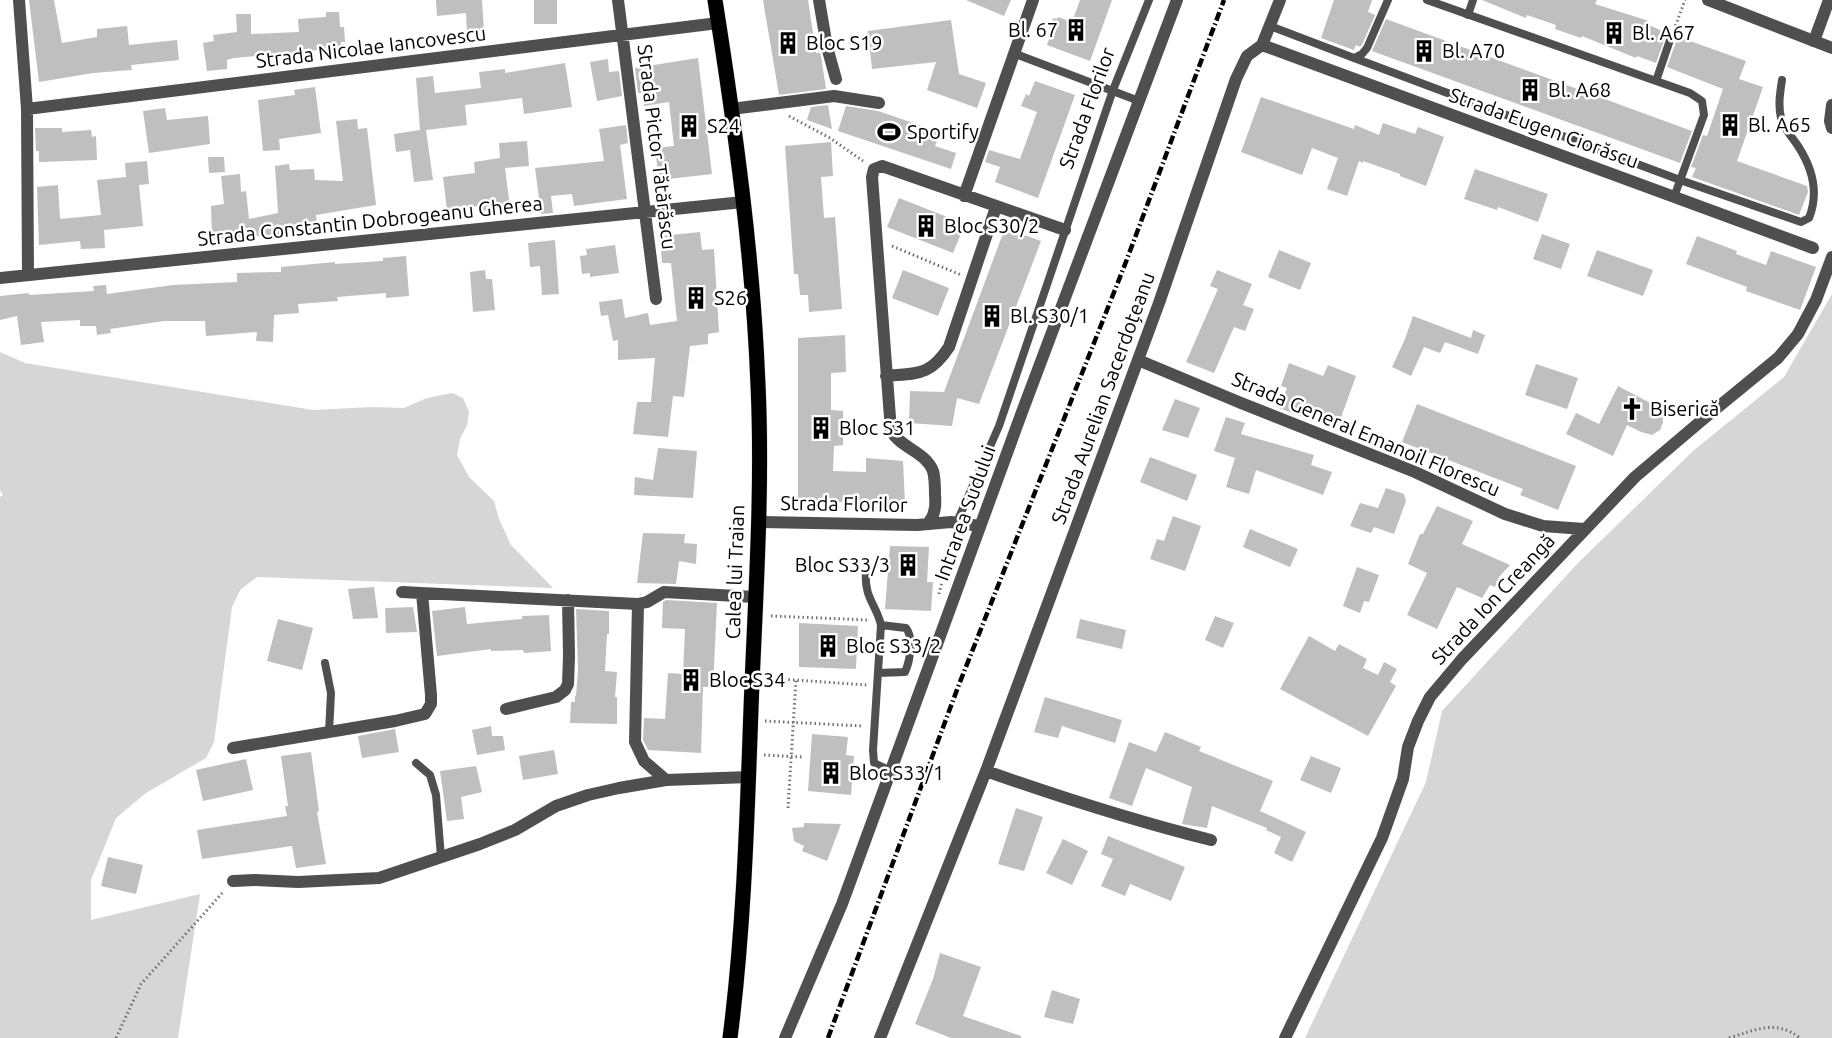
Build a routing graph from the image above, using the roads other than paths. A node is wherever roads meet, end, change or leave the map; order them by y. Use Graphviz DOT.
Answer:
graph roads {
  1 [pos="20,0"];
  2 [pos="618,0"];
  3 [pos="715,0"];
  4 [pos="819,0"];
  5 [pos="1033,0"];
  6 [pos="1149,0"];
  7 [pos="1177,0"];
  8 [pos="1280,0"];
  9 [pos="1388,0"];
  10 [pos="1427,0"];
  11 [pos="1473,0"];
  12 [pos="1708,0"];
  13 [pos="1829,0"];
  14 [pos="1468,15"];
  15 [pos="718,23"];
  16 [pos="1270,26"];
  17 [pos="624,36"];
  18 [pos="1671,40"];
  19 [pos="1814,41"];
  20 [pos="1262,45"];
  21 [pos="1832,48"];
  22 [pos="1013,53"];
  23 [pos="1354,58"];
  24 [pos="836,80"];
  25 [pos="1782,80"];
  26 [pos="1656,81"];
  27 [pos="1113,90"];
  28 [pos="1139,101"];
  29 [pos="879,103"];
  30 [pos="1832,105"];
  31 [pos="27,109"];
  32 [pos="731,109"];
  33 [pos="1832,128"];
  34 [pos="1680,180"];
  35 [pos="964,196"];
  36 [pos="1674,197"];
  37 [pos="743,202"];
  38 [pos="996,207"];
  39 [pos="646,213"];
  40 [pos="1065,230"];
  41 [pos="1813,248"];
  42 [pos="1832,257"];
  43 [pos="28,275"];
  44 [pos="0,278"];
  45 [pos="656,299"];
  46 [pos="1138,360"];
  47 [pos="886,376"];
  48 [pos="758,522"];
  49 [pos="929,522"];
  50 [pos="957,522"];
  51 [pos="980,526"];
  52 [pos="1584,529"];
  53 [pos="866,572"];
  54 [pos="402,592"];
  55 [pos="422,593"];
  56 [pos="755,597"];
  57 [pos="568,600"];
  58 [pos="638,604"];
  59 [pos="881,623"];
  60 [pos="325,663"];
  61 [pos="878,673"];
  62 [pos="506,709"];
  63 [pos="329,732"];
  64 [pos="233,748"];
  65 [pos="416,763"];
  66 [pos="891,771"];
  67 [pos="986,771"];
  68 [pos="749,777"];
  69 [pos="666,780"];
  70 [pos="1211,840"];
  71 [pos="441,857"];
  72 [pos="233,881"];
  73 [pos="730,1038"];
  74 [pos="785,1038"];
  75 [pos="880,1038"];
  76 [pos="1285,1038"];
  1 -- 31 [label="street"];
  2 -- 17 [label="street, Strada Pictor Tătărăscu"];
  3 -- 15 [label="main road, Calea lui Traian"];
  4 -- 24 [label="street"];
  5 -- 22 [label="street"];
  6 -- 27 [label="lane, Strada Florilor"];
  7 -- 28 [label="street, Intrarea Sudului"];
  8 -- 16 [label="street"];
  9 -- 23 [label="lane"];
  10 -- 14 [label="lane"];
  11 -- 14 [label="lane"];
  12 -- 19 [label="street"];
  13 -- 19 [label="street"];
  14 -- 26 [label="lane"];
  15 -- 17 [label="street, Strada Nicolae Iancovescu"];
  15 -- 32 [label="main road, Calea lui Traian"];
  16 -- 20 [label="street"];
  16 -- 23 [label="lane"];
  17 -- 31 [label="street, Strada Nicolae Iancovescu"];
  17 -- 39 [label="street, Strada Pictor Tătărăscu"];
  18 -- 26 [label="lane"];
  19 -- 21 [label="street"];
  20 -- 36 [label="street, Strada Eugen Ciorăscu"];
  20 -- 46 [label="street, Strada Aurelian Sacerdoțeanu"];
  22 -- 27 [label="lane"];
  22 -- 35 [label="street"];
  23 -- 34 [label="lane"];
  25 -- 34 [label="lane"];
  26 -- 34 [label="lane"];
  27 -- 28 [label="lane"];
  27 -- 40 [label="lane, Strada Florilor"];
  28 -- 51 [label="street, Intrarea Sudului"];
  29 -- 32 [label="street"];
  30 -- 33 [label="street"];
  31 -- 43 [label="street"];
  32 -- 37 [label="main road, Calea lui Traian"];
  34 -- 36 [label="lane"];
  35 -- 38 [label="street"];
  35 -- 47 [label="street, Strada Florilor"];
  36 -- 41 [label="street, Strada Eugen Ciorăscu"];
  37 -- 39 [label="street, Strada Constantin Dobrogeanu Gherea"];
  37 -- 48 [label="main road, Calea lui Traian"];
  38 -- 40 [label="street"];
  38 -- 47 [label="street"];
  39 -- 43 [label="street, Strada Constantin Dobrogeanu Gherea"];
  39 -- 45 [label="street, Strada Pictor Tătărăscu"];
  40 -- 50 [label="lane, Strada Florilor"];
  42 -- 52 [label="street, Strada Ion Creangă"];
  43 -- 44 [label="street, Strada Constantin Dobrogeanu Gherea"];
  46 -- 52 [label="street, Strada General Emanoil Florescu"];
  46 -- 67 [label="street, Strada Aurelian Sacerdoțeanu"];
  47 -- 49 [label="street, Strada Florilor"];
  48 -- 49 [label="street, Strada Florilor"];
  48 -- 56 [label="main road, Calea lui Traian"];
  49 -- 50 [label="street, Strada Florilor"];
  50 -- 51 [label="street, Strada Florilor"];
  51 -- 66 [label="street, Intrarea Sudului"];
  52 -- 76 [label="street, Strada Ion Creangă"];
  53 -- 59 [label="lane"];
  54 -- 55 [label="street"];
  55 -- 57 [label="street"];
  55 -- 63 [label="street"];
  56 -- 58 [label="street"];
  56 -- 68 [label="main road, Calea lui Traian"];
  57 -- 58 [label="street"];
  57 -- 62 [label="street"];
  58 -- 69 [label="street"];
  59 -- 61 [label="lane"];
  59 -- 61 [label="lane"];
  60 -- 63 [label="lane"];
  61 -- 66 [label="lane"];
  63 -- 64 [label="street"];
  65 -- 71 [label="lane"];
  66 -- 74 [label="street, Intrarea Sudului"];
  67 -- 70 [label="street"];
  67 -- 75 [label="street, Strada Aurelian Sacerdoțeanu"];
  68 -- 69 [label="street"];
  68 -- 73 [label="main road, Calea lui Traian"];
  69 -- 71 [label="street"];
  71 -- 72 [label="street"];
}
